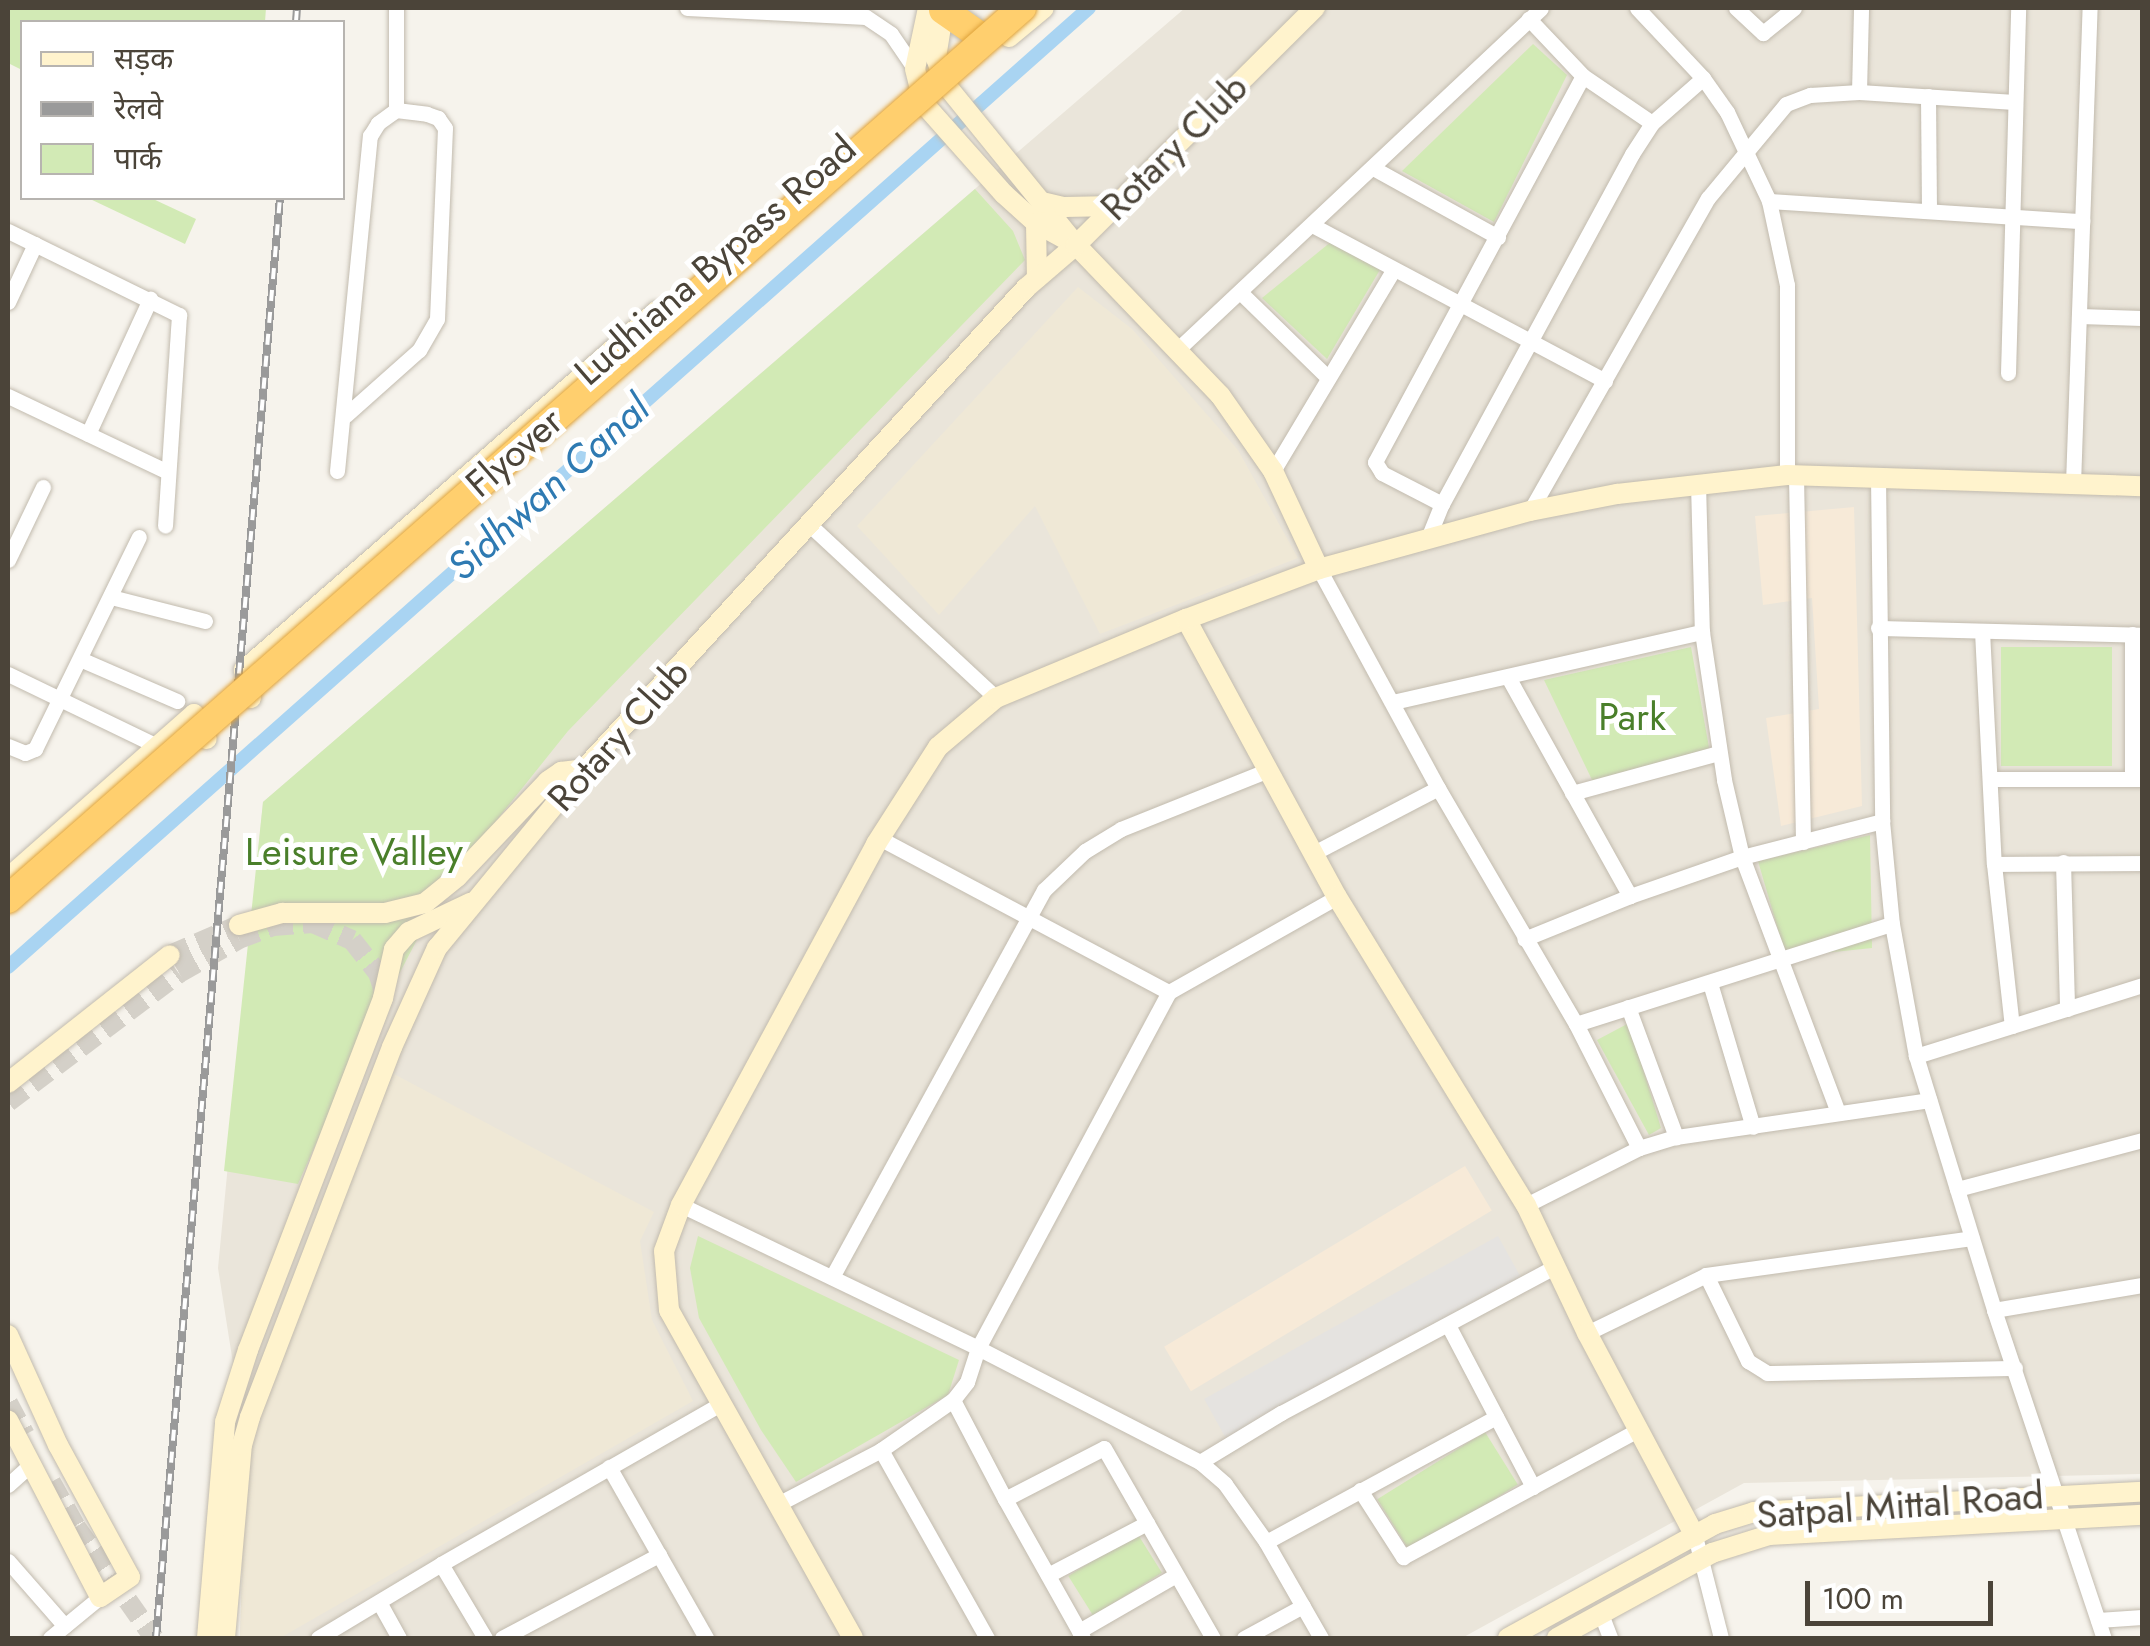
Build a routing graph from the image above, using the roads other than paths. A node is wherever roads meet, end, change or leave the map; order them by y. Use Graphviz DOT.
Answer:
graph roads {
  1 [pos="396,8"];
  2 [pos="687,8"];
  3 [pos="939,8"];
  4 [pos="1006,8"];
  5 [pos="1022,8"];
  6 [pos="1044,8"];
  7 [pos="1315,8"];
  8 [pos="1637,8"];
  9 [pos="1736,8"];
  10 [pos="1794,8"];
  11 [pos="1861,8"];
  12 [pos="2018,8"];
  13 [pos="2090,8"];
  14 [pos="871,12"];
  15 [pos="1535,14"];
  16 [pos="976,33"];
  17 [pos="1583,76"];
  18 [pos="1703,78"];
  19 [pos="945,82"];
  20 [pos="1859,92"];
  21 [pos="921,93"];
  22 [pos="1928,96"];
  23 [pos="2015,102"];
  24 [pos="396,110"];
  25 [pos="1652,123"];
  26 [pos="1746,149"];
  27 [pos="1373,168"];
  28 [pos="1769,201"];
  29 [pos="1116,206"];
  30 [pos="1928,211"];
  31 [pos="1039,212"];
  32 [pos="2012,216"];
  33 [pos="2082,221"];
  34 [pos="1312,225"];
  35 [pos="8,231"];
  36 [pos="1498,237"];
  37 [pos="36,244"];
  38 [pos="1076,245"];
  39 [pos="1394,269"];
  40 [pos="1037,278"];
  41 [pos="1240,292"];
  42 [pos="150,299"];
  43 [pos="8,302"];
  44 [pos="1462,305"];
  45 [pos="2079,316"];
  46 [pos="2142,318"];
  47 [pos="1531,342"];
  48 [pos="1177,350"];
  49 [pos="2008,373"];
  50 [pos="1327,377"];
  51 [pos="1605,380"];
  52 [pos="8,396"];
  53 [pos="346,415"];
  54 [pos="88,434"];
  55 [pos="338,471"];
  56 [pos="1274,471"];
  57 [pos="168,472"];
  58 [pos="1791,476"];
  59 [pos="1878,477"];
  60 [pos="1698,483"];
  61 [pos="2072,484"];
  62 [pos="2142,486"];
  63 [pos="44,487"];
  64 [pos="1442,504"];
  65 [pos="1530,511"];
  66 [pos="165,526"];
  67 [pos="811,526"];
  68 [pos="139,537"];
  69 [pos="1428,538"];
  70 [pos="8,560"];
  71 [pos="1319,569"];
  72 [pos="111,597"];
  73 [pos="1186,619"];
  74 [pos="205,621"];
  75 [pos="1878,628"];
  76 [pos="1982,631"];
  77 [pos="1702,632"];
  78 [pos="2137,635"];
  79 [pos="80,658"];
  80 [pos="8,674"];
  81 [pos="1508,677"];
  82 [pos="996,698"];
  83 [pos="60,699"];
  84 [pos="178,701"];
  85 [pos="1393,702"];
  86 [pos="8,746"];
  87 [pos="157,746"];
  88 [pos="1718,753"];
  89 [pos="584,769"];
  90 [pos="1266,771"];
  91 [pos="1990,779"];
  92 [pos="2137,779"];
  93 [pos="1438,788"];
  94 [pos="1572,793"];
  95 [pos="1882,821"];
  96 [pos="880,838"];
  97 [pos="1803,842"];
  98 [pos="1312,854"];
  99 [pos="1742,857"];
  100 [pos="2063,862"];
  101 [pos="2142,863"];
  102 [pos="1994,864"];
  103 [pos="8,878"];
  104 [pos="1630,896"];
  105 [pos="1336,897"];
  106 [pos="8,900"];
  107 [pos="476,900"];
  108 [pos="8,914"];
  109 [pos="1026,917"];
  110 [pos="1892,924"];
  111 [pos="239,925"];
  112 [pos="1524,939"];
  113 [pos="170,955"];
  114 [pos="1781,958"];
  115 [pos="1710,983"];
  116 [pos="2142,986"];
  117 [pos="1169,992"];
  118 [pos="1628,1008"];
  119 [pos="2066,1009"];
  120 [pos="1576,1024"];
  121 [pos="2012,1026"];
  122 [pos="380,1032"];
  123 [pos="1916,1056"];
  124 [pos="8,1083"];
  125 [pos="1928,1100"];
  126 [pos="1838,1112"];
  127 [pos="1752,1127"];
  128 [pos="1676,1137"];
  129 [pos="2142,1140"];
  130 [pos="1639,1148"];
  131 [pos="1957,1189"];
  132 [pos="681,1204"];
  133 [pos="1526,1205"];
  134 [pos="1971,1238"];
  135 [pos="1555,1267"];
  136 [pos="1706,1274"];
  137 [pos="832,1277"];
  138 [pos="2142,1285"];
  139 [pos="1994,1310"];
  140 [pos="1448,1326"];
  141 [pos="1587,1333"];
  142 [pos="8,1335"];
  143 [pos="978,1348"];
  144 [pos="2014,1368"];
  145 [pos="953,1400"];
  146 [pos="719,1405"];
  147 [pos="1496,1417"];
  148 [pos="8,1420"];
  149 [pos="1638,1430"];
  150 [pos="242,1444"];
  151 [pos="881,1450"];
  152 [pos="1200,1462"];
  153 [pos="30,1465"];
  154 [pos="609,1467"];
  155 [pos="8,1485"];
  156 [pos="1534,1487"];
  157 [pos="1360,1490"];
  158 [pos="2142,1492"];
  159 [pos="2058,1494"];
  160 [pos="1004,1499"];
  161 [pos="776,1505"];
  162 [pos="2142,1515"];
  163 [pos="2065,1516"];
  164 [pos="1147,1523"];
  165 [pos="1695,1536"];
  166 [pos="1266,1542"];
  167 [pos="659,1555"];
  168 [pos="1702,1558"];
  169 [pos="8,1561"];
  170 [pos="441,1564"];
  171 [pos="1048,1575"];
  172 [pos="1176,1575"];
  173 [pos="100,1597"];
  174 [pos="379,1602"];
  175 [pos="1303,1606"];
  176 [pos="1601,1614"];
  177 [pos="2142,1618"];
  178 [pos="2098,1620"];
  179 [pos="65,1626"];
  180 [pos="1081,1635"];
  181 [pos="702,1637"];
  182 [pos="50,1638"];
  183 [pos="207,1638"];
  184 [pos="225,1638"];
  185 [pos="318,1638"];
  186 [pos="399,1638"];
  187 [pos="485,1638"];
  188 [pos="502,1638"];
  189 [pos="854,1638"];
  190 [pos="986,1638"];
  191 [pos="1212,1638"];
  192 [pos="1244,1638"];
  193 [pos="1321,1638"];
  194 [pos="1508,1638"];
  195 [pos="1557,1638"];
  196 [pos="1610,1638"];
  197 [pos="1721,1638"];
  198 [pos="2104,1638"];
  1 -- 24 [label="street"];
  2 -- 14 [label="street"];
  3 -- 16 [label="highway"];
  3 -- 19 [label="street"];
  3 -- 21 [label="street"];
  4 -- 16 [label="street, Ludhiana Bypass Road"];
  5 -- 106 [label="highway, Flyover, bridge"];
  6 -- 19 [label="street"];
  7 -- 29 [label="street, Rotary Club"];
  8 -- 18 [label="street"];
  9 -- 10 [label="street"];
  11 -- 20 [label="street"];
  12 -- 23 [label="street"];
  13 -- 33 [label="street"];
  14 -- 21 [label="street"];
  15 -- 17 [label="street"];
  15 -- 27 [label="street"];
  16 -- 19 [label="street, Ludhiana Bypass Road"];
  17 -- 25 [label="street"];
  17 -- 36 [label="street"];
  18 -- 25 [label="street"];
  18 -- 26 [label="street"];
  19 -- 21 [label="street, Ludhiana Bypass Road"];
  19 -- 31 [label="street"];
  20 -- 22 [label="street"];
  20 -- 26 [label="street"];
  21 -- 21 [label="street, Ludhiana Bypass Road"];
  21 -- 31 [label="street"];
  22 -- 23 [label="street"];
  22 -- 30 [label="street"];
  23 -- 32 [label="street"];
  24 -- 53 [label="street"];
  24 -- 53 [label="street"];
  25 -- 47 [label="street"];
  26 -- 28 [label="street"];
  26 -- 51 [label="street"];
  27 -- 34 [label="street"];
  27 -- 36 [label="street"];
  28 -- 30 [label="street"];
  28 -- 58 [label="street"];
  29 -- 31 [label="street"];
  29 -- 38 [label="street, Rotary Club"];
  30 -- 32 [label="street"];
  31 -- 38 [label="street"];
  31 -- 40 [label="street"];
  32 -- 33 [label="street"];
  32 -- 49 [label="street"];
  33 -- 45 [label="street"];
  34 -- 39 [label="street"];
  34 -- 41 [label="street"];
  35 -- 37 [label="street"];
  36 -- 44 [label="street"];
  37 -- 42 [label="street"];
  37 -- 43 [label="street"];
  38 -- 40 [label="street, Rotary Club"];
  38 -- 48 [label="street"];
  39 -- 44 [label="street"];
  39 -- 50 [label="street"];
  40 -- 67 [label="street, Rotary Club"];
  41 -- 48 [label="street"];
  41 -- 50 [label="street"];
  42 -- 54 [label="street"];
  42 -- 57 [label="street"];
  44 -- 47 [label="street"];
  44 -- 64 [label="street"];
  45 -- 46 [label="street"];
  45 -- 61 [label="street"];
  47 -- 51 [label="street"];
  47 -- 64 [label="street"];
  48 -- 56 [label="street"];
  50 -- 56 [label="street"];
  51 -- 65 [label="street"];
  52 -- 54 [label="street"];
  53 -- 55 [label="street"];
  54 -- 57 [label="street"];
  56 -- 71 [label="street"];
  57 -- 66 [label="street"];
  58 -- 59 [label="street"];
  58 -- 60 [label="street"];
  58 -- 97 [label="street"];
  59 -- 61 [label="street"];
  59 -- 75 [label="street"];
  60 -- 65 [label="street"];
  60 -- 77 [label="street"];
  61 -- 62 [label="street"];
  63 -- 70 [label="street"];
  64 -- 69 [label="street"];
  65 -- 69 [label="street"];
  67 -- 82 [label="street"];
  67 -- 89 [label="street, Rotary Club"];
  68 -- 72 [label="street"];
  69 -- 71 [label="street"];
  71 -- 73 [label="street"];
  71 -- 85 [label="street"];
  72 -- 74 [label="street"];
  72 -- 79 [label="street"];
  73 -- 82 [label="street"];
  73 -- 90 [label="street"];
  75 -- 76 [label="street"];
  75 -- 95 [label="street"];
  76 -- 78 [label="street"];
  76 -- 91 [label="street"];
  77 -- 81 [label="street"];
  77 -- 88 [label="street"];
  78 -- 92 [label="street"];
  79 -- 83 [label="street"];
  79 -- 84 [label="street"];
  80 -- 83 [label="street"];
  81 -- 85 [label="street"];
  81 -- 94 [label="street"];
  82 -- 96 [label="street"];
  83 -- 86 [label="street"];
  83 -- 87 [label="street"];
  85 -- 93 [label="street"];
  87 -- 103 [label="street"];
  87 -- 108 [label="street"];
  88 -- 94 [label="street"];
  88 -- 99 [label="street"];
  89 -- 107 [label="street, Rotary Club"];
  89 -- 111 [label="street"];
  90 -- 98 [label="street"];
  90 -- 109 [label="street"];
  91 -- 92 [label="street"];
  91 -- 102 [label="street"];
  93 -- 98 [label="street"];
  93 -- 112 [label="street"];
  94 -- 104 [label="street"];
  95 -- 97 [label="street"];
  95 -- 110 [label="street"];
  96 -- 109 [label="street"];
  96 -- 132 [label="street"];
  97 -- 99 [label="street"];
  98 -- 105 [label="street"];
  99 -- 104 [label="street"];
  99 -- 114 [label="street"];
  100 -- 101 [label="street"];
  100 -- 102 [label="street"];
  100 -- 119 [label="street"];
  102 -- 121 [label="street"];
  104 -- 112 [label="street"];
  105 -- 117 [label="street"];
  105 -- 133 [label="street"];
  107 -- 150 [label="street, Rotary Club"];
  107 -- 183 [label="street"];
  109 -- 117 [label="street"];
  109 -- 137 [label="street"];
  110 -- 114 [label="street"];
  110 -- 123 [label="street"];
  112 -- 120 [label="street"];
  113 -- 124 [label="street"];
  114 -- 115 [label="street"];
  114 -- 126 [label="street"];
  115 -- 118 [label="street"];
  115 -- 127 [label="street"];
  116 -- 119 [label="street"];
  117 -- 143 [label="street"];
  118 -- 120 [label="street"];
  118 -- 128 [label="street"];
  119 -- 121 [label="street"];
  120 -- 130 [label="street"];
  121 -- 123 [label="street"];
  122 -- 150 [label="street"];
  123 -- 125 [label="street"];
  125 -- 126 [label="street"];
  125 -- 131 [label="street"];
  126 -- 127 [label="street"];
  127 -- 128 [label="street"];
  128 -- 130 [label="street"];
  129 -- 131 [label="street"];
  130 -- 133 [label="street"];
  131 -- 134 [label="street"];
  132 -- 137 [label="street"];
  132 -- 146 [label="street"];
  133 -- 135 [label="street"];
  134 -- 136 [label="street"];
  134 -- 139 [label="street"];
  135 -- 140 [label="street"];
  135 -- 141 [label="street"];
  136 -- 141 [label="street"];
  136 -- 144 [label="street"];
  137 -- 143 [label="street"];
  138 -- 139 [label="street"];
  139 -- 144 [label="street"];
  140 -- 147 [label="street"];
  140 -- 152 [label="street"];
  141 -- 149 [label="street"];
  142 -- 173 [label="street"];
  143 -- 145 [label="street"];
  143 -- 152 [label="street"];
  144 -- 159 [label="street"];
  145 -- 151 [label="street"];
  145 -- 160 [label="street"];
  146 -- 154 [label="street"];
  146 -- 161 [label="street"];
  147 -- 156 [label="street"];
  147 -- 157 [label="street"];
  148 -- 153 [label="street"];
  149 -- 156 [label="street"];
  149 -- 165 [label="street"];
  150 -- 184 [label="street, Rotary Club"];
  151 -- 161 [label="street"];
  151 -- 190 [label="street"];
  152 -- 166 [label="street"];
  153 -- 155 [label="street"];
  153 -- 173 [label="street"];
  154 -- 167 [label="street"];
  154 -- 170 [label="street"];
  156 -- 157 [label="street"];
  157 -- 166 [label="street"];
  158 -- 159 [label="street, Satpal Mittal Road"];
  159 -- 163 [label="street"];
  159 -- 165 [label="street, Satpal Mittal Road"];
  160 -- 164 [label="street"];
  160 -- 171 [label="street"];
  161 -- 189 [label="street"];
  162 -- 163 [label="street, Satpal Mittal Road"];
  163 -- 168 [label="street, Satpal Mittal Road"];
  163 -- 178 [label="street"];
  164 -- 171 [label="street"];
  164 -- 172 [label="street"];
  165 -- 168 [label="street"];
  165 -- 194 [label="street, Satpal Mittal Road"];
  166 -- 175 [label="street"];
  167 -- 181 [label="street"];
  167 -- 188 [label="street"];
  168 -- 176 [label="street, Satpal Mittal Road"];
  168 -- 197 [label="street"];
  169 -- 179 [label="street"];
  170 -- 174 [label="street"];
  170 -- 187 [label="street"];
  171 -- 180 [label="street"];
  172 -- 180 [label="street"];
  172 -- 191 [label="street"];
  173 -- 179 [label="street"];
  174 -- 185 [label="street"];
  174 -- 186 [label="street"];
  175 -- 192 [label="street"];
  175 -- 193 [label="street"];
  176 -- 195 [label="street, Satpal Mittal Road"];
  176 -- 196 [label="street"];
  177 -- 178 [label="street"];
  178 -- 198 [label="street"];
  179 -- 182 [label="street"];
}
